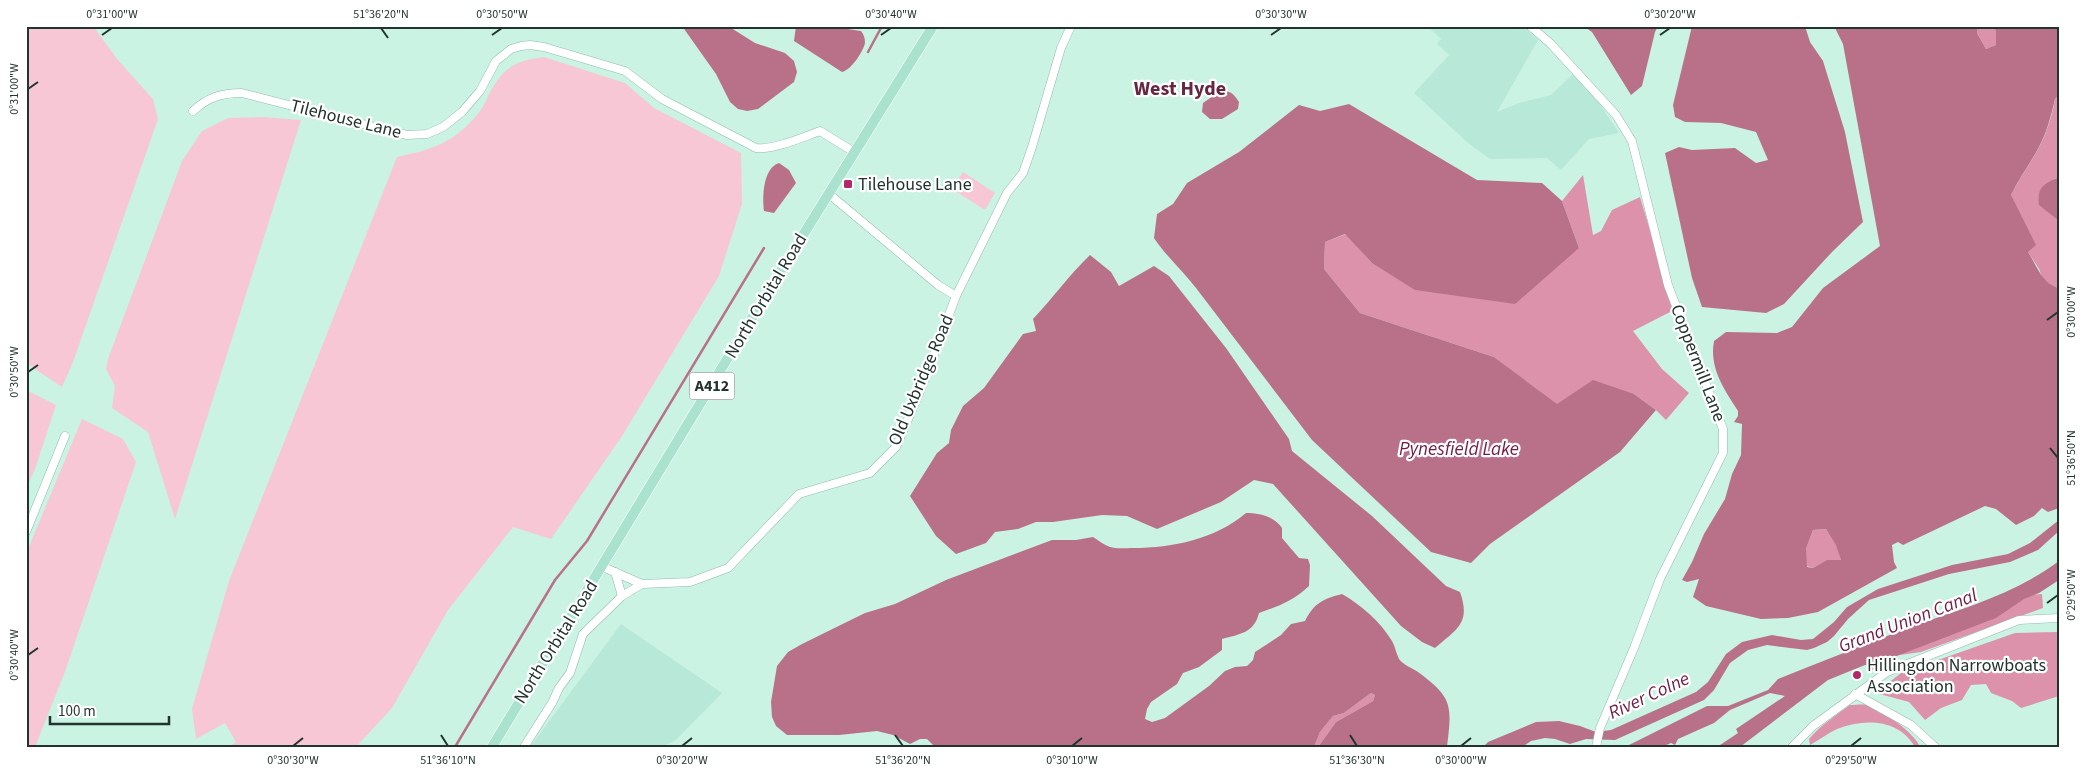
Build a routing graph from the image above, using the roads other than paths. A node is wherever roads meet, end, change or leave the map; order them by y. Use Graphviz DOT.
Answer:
graph roads {
  1 [pos="934,26"];
  2 [pos="1071,26"];
  3 [pos="1530,26"];
  4 [pos="193,111"];
  5 [pos="854,152"];
  6 [pos="829,194"];
  7 [pos="956,296"];
  8 [pos="65,436"];
  9 [pos="26,532"];
  10 [pos="603,567"];
  11 [pos="615,572"];
  12 [pos="642,584"];
  13 [pos="622,596"];
  14 [pos="2059,618"];
  15 [pos="1855,694"];
  16 [pos="1596,745"];
  17 [pos="1932,745"];
  18 [pos="492,747"];
  19 [pos="524,747"];
  20 [pos="1792,747"];
  1 -- 5 [label="main road, North Orbital Road / A412"];
  2 -- 7 [label="street, Old Uxbridge Road"];
  3 -- 16 [label="street, Coppermill Lane"];
  4 -- 5 [label="street, Tilehouse Lane"];
  5 -- 6 [label="main road, North Orbital Road / A412"];
  6 -- 7 [label="street"];
  6 -- 10 [label="main road, North Orbital Road / A412"];
  7 -- 12 [label="street, Old Uxbridge Road"];
  8 -- 9 [label="street"];
  10 -- 11 [label="street, Old Uxbridge Road"];
  10 -- 18 [label="main road, North Orbital Road / A412"];
  11 -- 12 [label="street, Old Uxbridge Road"];
  11 -- 13 [label="street"];
  12 -- 13 [label="street"];
  13 -- 19 [label="street"];
  14 -- 15 [label="street"];
  15 -- 17 [label="street"];
  15 -- 20 [label="street"];
}
